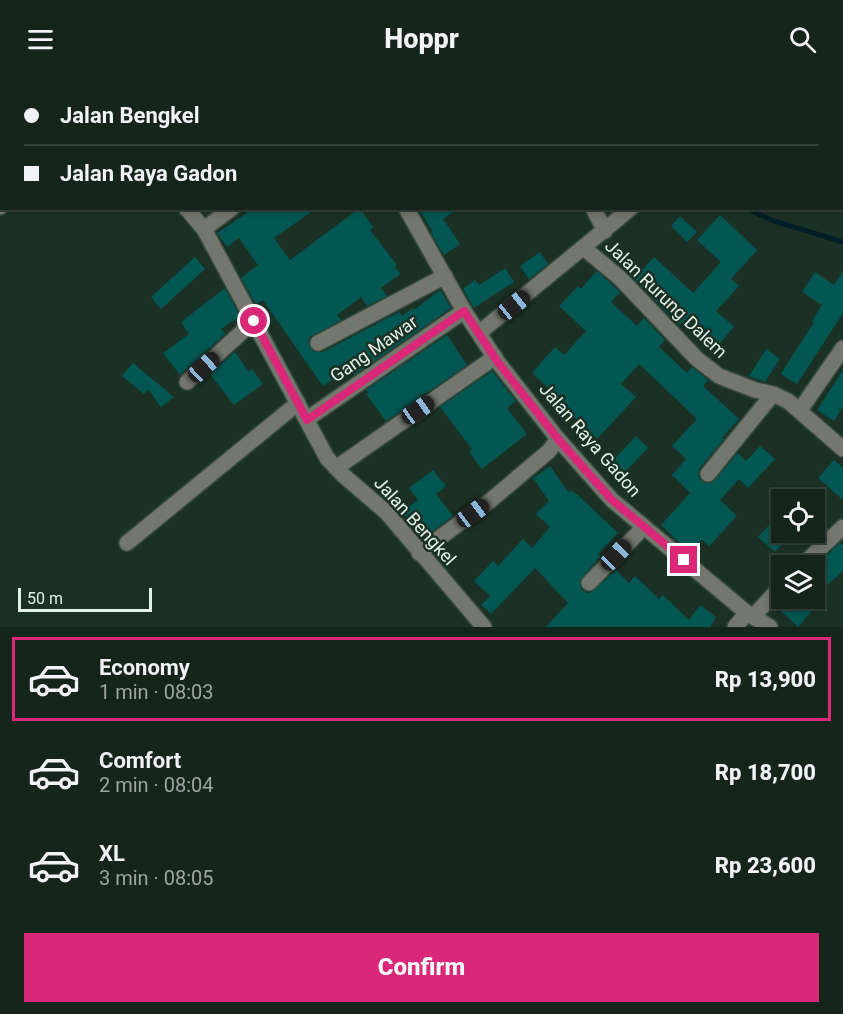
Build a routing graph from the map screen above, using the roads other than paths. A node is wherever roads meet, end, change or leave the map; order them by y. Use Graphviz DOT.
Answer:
graph roads {
  1 [pos="188,210"];
  2 [pos="229,210"];
  3 [pos="407,210"];
  4 [pos="593,210"];
  5 [pos="629,210"];
  6 [pos="204,229"];
  7 [pos="605,231"];
  8 [pos="585,249"];
  9 [pos="445,276"];
  10 [pos="464,311"];
  11 [pos="254,321"];
  12 [pos="479,333"];
  13 [pos="318,343"];
  14 [pos="843,348"];
  15 [pos="495,357"];
  16 [pos="187,382"];
  17 [pos="773,394"];
  18 [pos="298,403"];
  19 [pos="800,410"];
  20 [pos="307,420"];
  21 [pos="558,439"];
  22 [pos="843,449"];
  23 [pos="336,468"];
  24 [pos="708,474"];
  25 [pos="644,527"];
  26 [pos="843,527"];
  27 [pos="127,543"];
  28 [pos="419,552"];
  29 [pos="813,555"];
  30 [pos="589,583"];
  31 [pos="771,595"];
  32 [pos="750,615"];
  33 [pos="483,627"];
  34 [pos="735,627"];
  35 [pos="770,627"];
  1 -- 6 [label="street, Jalan Bengkel"];
  2 -- 6 [label="street"];
  3 -- 9 [label="street, Jalan Raya Gadon"];
  4 -- 7 [label="street"];
  5 -- 7 [label="street"];
  6 -- 11 [label="street, Jalan Bengkel"];
  7 -- 8 [label="street"];
  8 -- 12 [label="street"];
  8 -- 17 [label="street, Jalan Rurung Dalem"];
  9 -- 10 [label="street, Jalan Raya Gadon"];
  9 -- 13 [label="street"];
  10 -- 12 [label="street, Jalan Raya Gadon"];
  10 -- 20 [label="street, Gang Mawar"];
  11 -- 16 [label="street"];
  11 -- 18 [label="street, Jalan Bengkel"];
  12 -- 15 [label="street, Jalan Raya Gadon"];
  14 -- 19 [label="street"];
  15 -- 21 [label="street, Jalan Raya Gadon"];
  15 -- 23 [label="street"];
  17 -- 19 [label="street, Jalan Rurung Dalem"];
  17 -- 24 [label="street"];
  18 -- 20 [label="street, Jalan Bengkel"];
  18 -- 27 [label="street"];
  19 -- 22 [label="street, Jalan Rurung Dalem"];
  20 -- 23 [label="street, Jalan Bengkel"];
  21 -- 25 [label="street, Jalan Raya Gadon"];
  21 -- 28 [label="street"];
  23 -- 28 [label="street, Jalan Bengkel"];
  25 -- 30 [label="street"];
  25 -- 32 [label="street, Jalan Raya Gadon"];
  26 -- 29 [label="street"];
  28 -- 33 [label="street, Jalan Bengkel"];
  31 -- 32 [label="street"];
  32 -- 34 [label="street"];
  32 -- 35 [label="street, Jalan Raya Gadon"];
}
